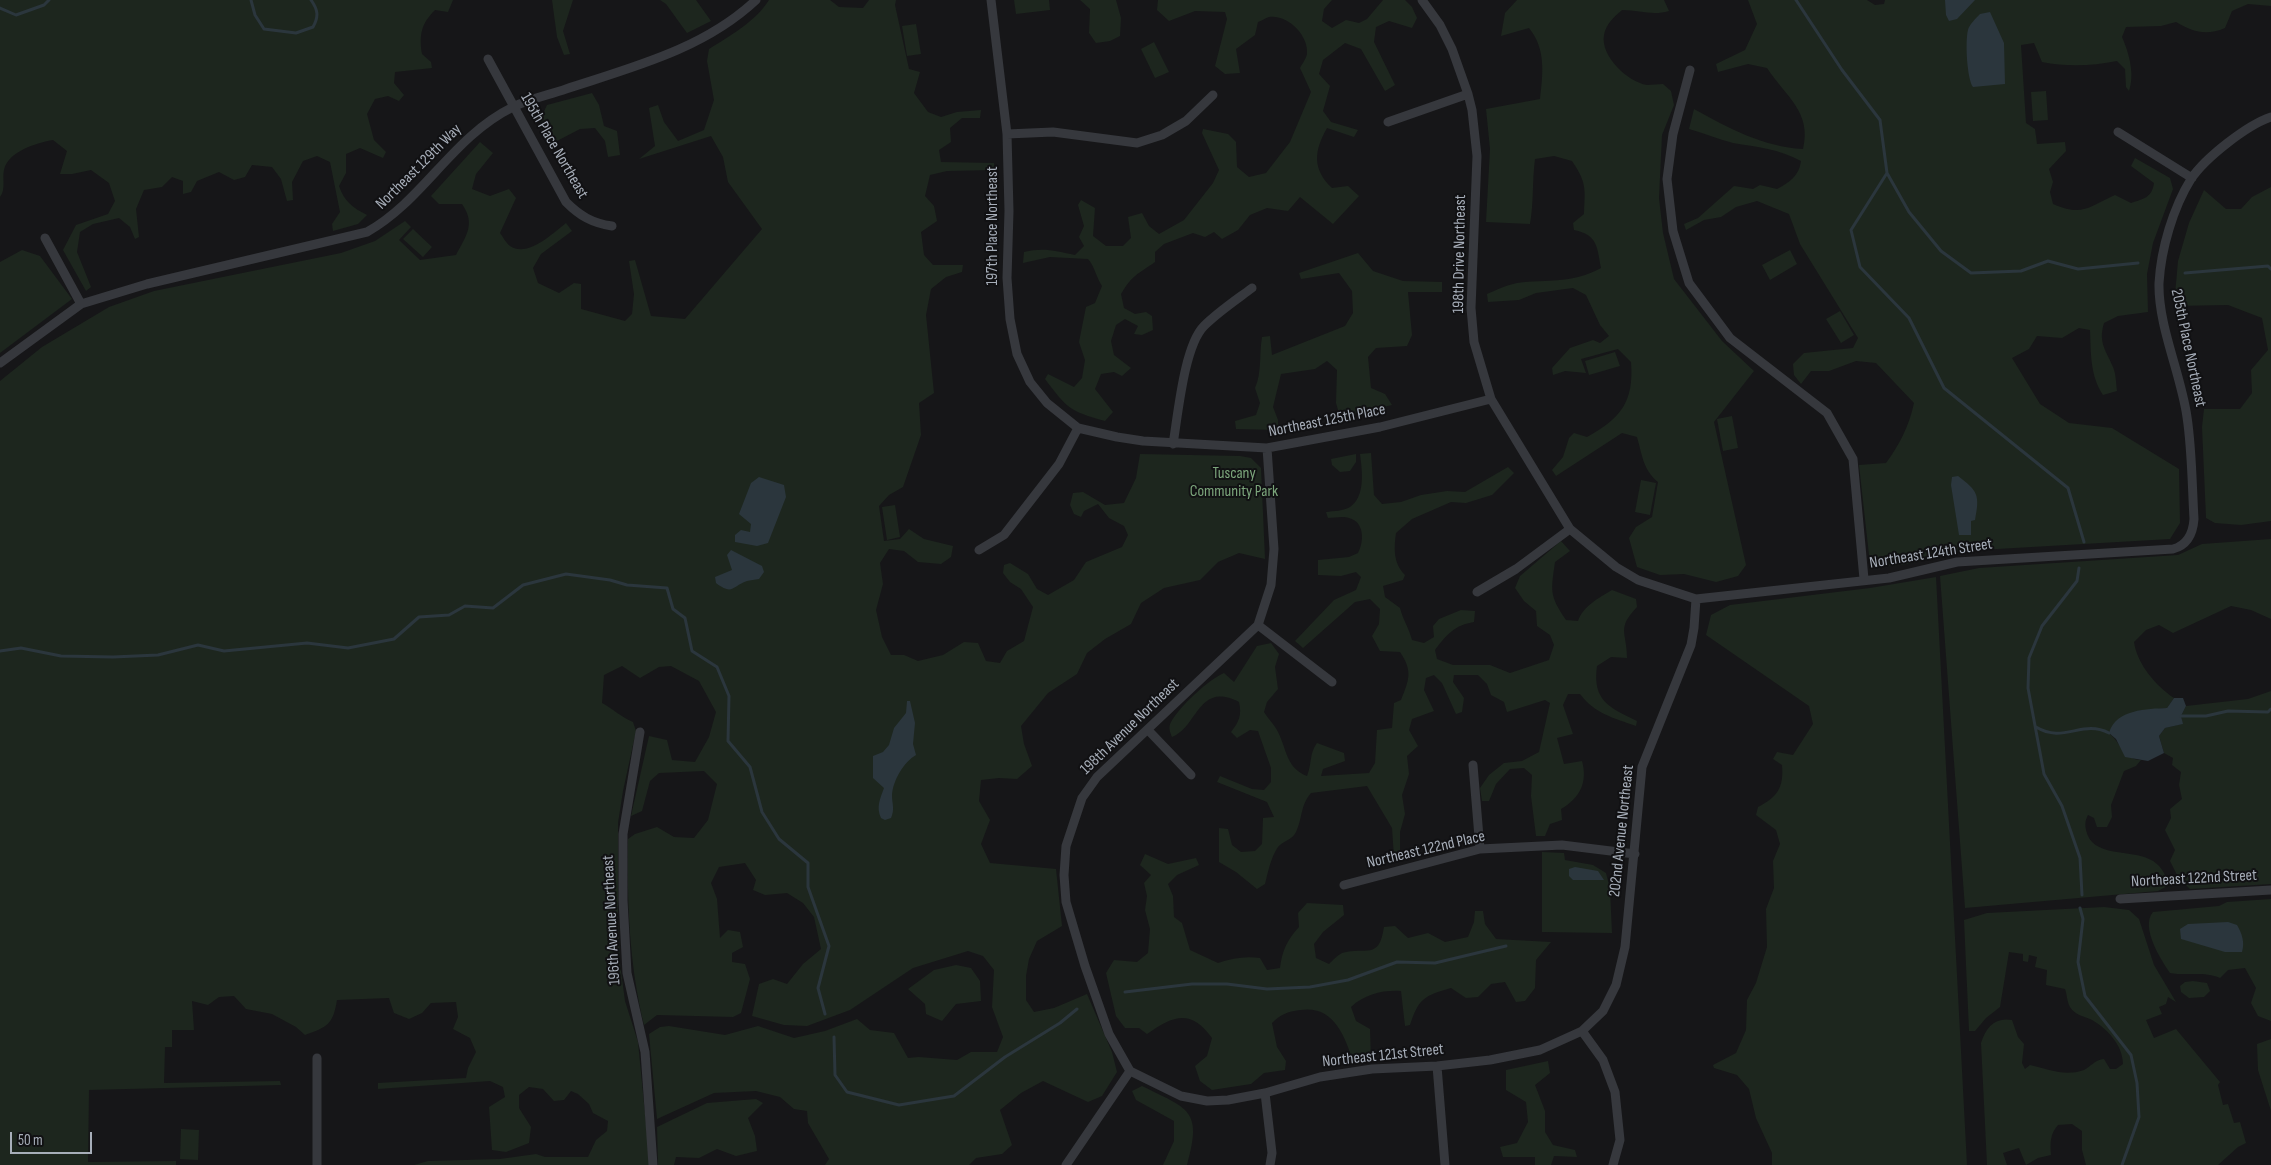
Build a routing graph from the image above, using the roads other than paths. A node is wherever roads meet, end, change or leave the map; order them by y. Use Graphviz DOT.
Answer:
graph roads {
  1 [pos="756,0"];
  2 [pos="990,0"];
  3 [pos="1422,0"];
  4 [pos="488,59"];
  5 [pos="1690,70"];
  6 [pos="1468,94"];
  7 [pos="1212,95"];
  8 [pos="513,107"];
  9 [pos="2271,117"];
  10 [pos="1388,122"];
  11 [pos="2118,132"];
  12 [pos="1007,134"];
  13 [pos="2192,178"];
  14 [pos="612,226"];
  15 [pos="45,238"];
  16 [pos="1252,288"];
  17 [pos="81,304"];
  18 [pos="0,363"];
  19 [pos="1491,399"];
  20 [pos="1078,428"];
  21 [pos="1173,444"];
  22 [pos="1267,448"];
  23 [pos="1570,528"];
  24 [pos="2193,530"];
  25 [pos="980,550"];
  26 [pos="1864,579"];
  27 [pos="1477,592"];
  28 [pos="1696,599"];
  29 [pos="1258,624"];
  30 [pos="1332,682"];
  31 [pos="1148,730"];
  32 [pos="640,732"];
  33 [pos="1472,765"];
  34 [pos="1191,775"];
  35 [pos="1480,849"];
  36 [pos="1635,854"];
  37 [pos="1344,885"];
  38 [pos="2271,890"];
  39 [pos="2120,899"];
  40 [pos="1582,1031"];
  41 [pos="317,1058"];
  42 [pos="1437,1066"];
  43 [pos="1130,1071"];
  44 [pos="1265,1093"];
  45 [pos="317,1165"];
  46 [pos="653,1165"];
  47 [pos="1066,1165"];
  48 [pos="1270,1165"];
  49 [pos="1445,1165"];
  50 [pos="1613,1165"];
  1 -- 8 [label="street, Northeast 129th Way"];
  2 -- 12 [label="street, 197th Place Northeast"];
  3 -- 6 [label="street, 198th Drive Northeast"];
  4 -- 8 [label="street, 195th Place Northeast"];
  5 -- 26 [label="street"];
  6 -- 10 [label="street"];
  6 -- 19 [label="street, 198th Drive Northeast"];
  7 -- 12 [label="street"];
  8 -- 14 [label="street, 195th Place Northeast"];
  8 -- 17 [label="street, Northeast 129th Way"];
  9 -- 13 [label="street"];
  11 -- 13 [label="street"];
  12 -- 20 [label="street, 197th Place Northeast"];
  13 -- 24 [label="street, 205th Place Northeast"];
  15 -- 17 [label="street"];
  16 -- 21 [label="street"];
  17 -- 18 [label="street, Northeast 129th Way"];
  19 -- 22 [label="street, Northeast 125th Place"];
  19 -- 23 [label="street, 198th Drive Northeast"];
  20 -- 21 [label="street, Northeast 125th Place"];
  20 -- 25 [label="street"];
  21 -- 22 [label="street, Northeast 125th Place"];
  22 -- 29 [label="street, 198th Avenue Northeast"];
  23 -- 27 [label="street"];
  23 -- 28 [label="street, 198th Drive Northeast"];
  24 -- 26 [label="street, Northeast 124th Street"];
  26 -- 28 [label="street, Northeast 124th Street"];
  28 -- 36 [label="street, 202nd Avenue Northeast"];
  29 -- 30 [label="street"];
  29 -- 31 [label="street, 198th Avenue Northeast"];
  31 -- 34 [label="street"];
  31 -- 43 [label="street, 198th Avenue Northeast"];
  32 -- 46 [label="street, 196th Avenue Northeast"];
  33 -- 35 [label="street"];
  35 -- 36 [label="street, Northeast 122nd Place"];
  35 -- 37 [label="street, Northeast 122nd Place"];
  36 -- 40 [label="street, 202nd Avenue Northeast"];
  38 -- 39 [label="street, Northeast 122nd Street"];
  40 -- 42 [label="street, Northeast 121st Street"];
  40 -- 50 [label="street"];
  41 -- 45 [label="street"];
  42 -- 44 [label="street, Northeast 121st Street"];
  42 -- 49 [label="street"];
  43 -- 44 [label="street, Northeast 121st Street"];
  43 -- 47 [label="street"];
  44 -- 48 [label="street"];
}
